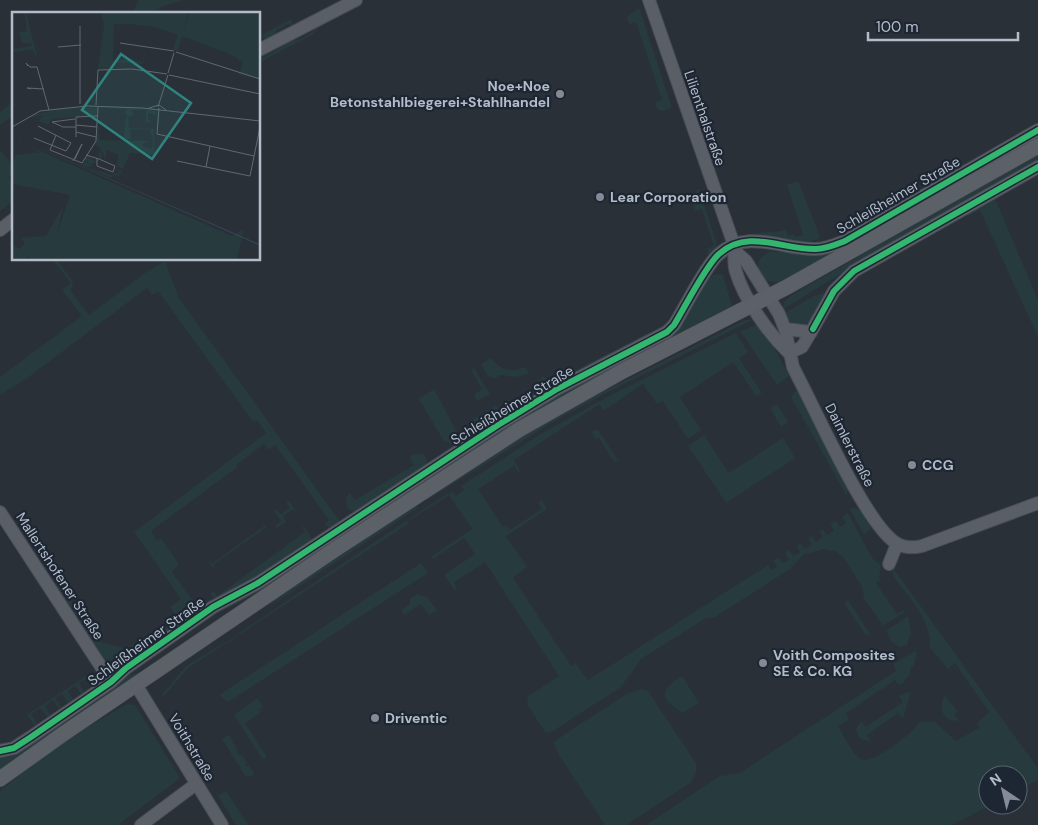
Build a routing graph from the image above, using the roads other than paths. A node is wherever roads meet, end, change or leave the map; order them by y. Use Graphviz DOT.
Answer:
graph roads {
  1 [pos="356,0"];
  2 [pos="649,0"];
  3 [pos="260,49"];
  4 [pos="1038,130"];
  5 [pos="1038,146"];
  6 [pos="1038,167"];
  7 [pos="12,221"];
  8 [pos="0,230"];
  9 [pos="734,245"];
  10 [pos="767,298"];
  11 [pos="752,305"];
  12 [pos="785,329"];
  13 [pos="812,331"];
  14 [pos="789,353"];
  15 [pos="1038,503"];
  16 [pos="0,512"];
  17 [pos="897,544"];
  18 [pos="889,564"];
  19 [pos="111,682"];
  20 [pos="136,685"];
  21 [pos="0,751"];
  22 [pos="0,779"];
  23 [pos="196,784"];
  24 [pos="141,825"];
  25 [pos="222,825"];
  1 -- 3 [label="street"];
  2 -- 9 [label="street, Lilienthalstraße"];
  4 -- 9 [label="street, Schleißheimer Straße"];
  5 -- 10 [label="main road, Schleißheimer Straße"];
  6 -- 13 [label="street"];
  7 -- 8 [label="street"];
  9 -- 10 [label="street, Lilienthalstraße"];
  9 -- 11 [label="street, Lilienthalstraße"];
  9 -- 19 [label="street, Schleißheimer Straße"];
  10 -- 11 [label="main road, Schleißheimer Straße"];
  10 -- 12 [label="street, Daimlerstraße"];
  11 -- 14 [label="street, Daimlerstraße"];
  11 -- 20 [label="main road, Schleißheimer Straße"];
  12 -- 13 [label="street"];
  12 -- 14 [label="street, Daimlerstraße"];
  13 -- 14 [label="street"];
  14 -- 17 [label="street, Daimlerstraße"];
  15 -- 17 [label="street"];
  16 -- 19 [label="street, Mallertshofener Straße"];
  17 -- 18 [label="street"];
  19 -- 21 [label="street, Schleißheimer Straße"];
  20 -- 22 [label="main road, Schleißheimer Straße"];
  20 -- 23 [label="street, Voithstraße"];
  23 -- 24 [label="street"];
  23 -- 25 [label="street, Voithstraße"];
}
